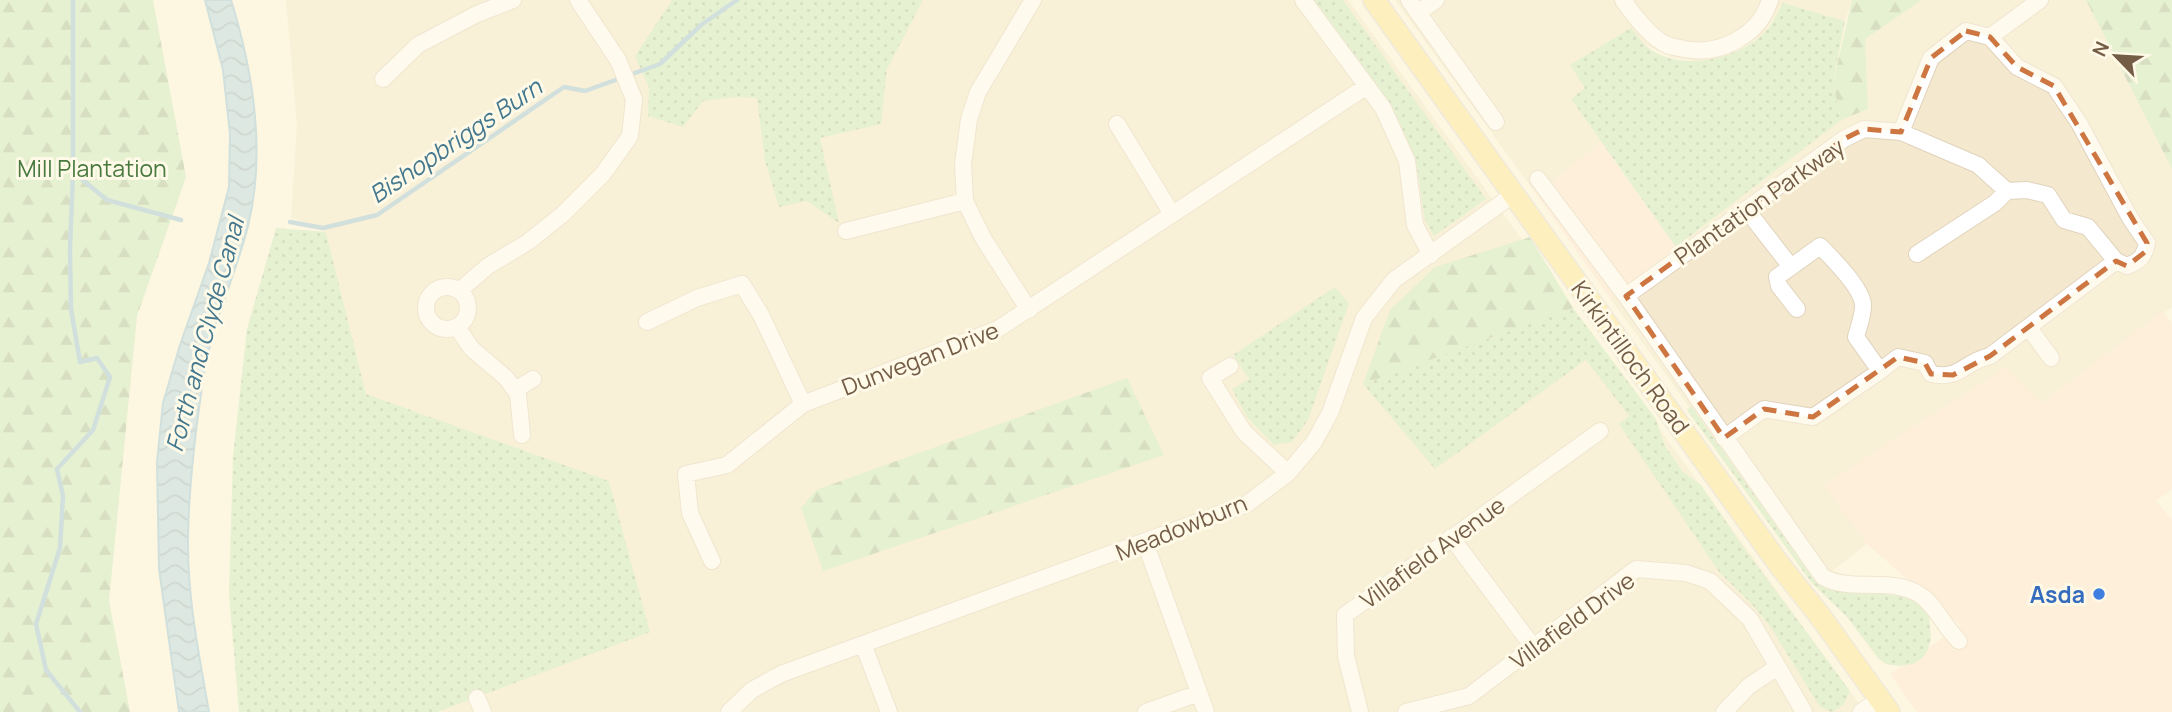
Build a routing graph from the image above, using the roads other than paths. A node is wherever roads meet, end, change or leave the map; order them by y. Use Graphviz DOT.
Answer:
graph roads {
  1 [pos="513,0"];
  2 [pos="578,0"];
  3 [pos="1033,0"];
  4 [pos="1303,0"];
  5 [pos="1374,0"];
  6 [pos="1436,0"];
  7 [pos="1623,0"];
  8 [pos="1770,0"];
  9 [pos="2040,0"];
  10 [pos="1414,6"];
  11 [pos="475,7"];
  12 [pos="1990,37"];
  13 [pos="383,79"];
  14 [pos="1367,86"];
  15 [pos="1496,122"];
  16 [pos="1117,124"];
  17 [pos="1901,132"];
  18 [pos="1538,179"];
  19 [pos="2007,191"];
  20 [pos="1514,194"];
  21 [pos="965,201"];
  22 [pos="1746,209"];
  23 [pos="1172,214"];
  24 [pos="846,231"];
  25 [pos="1917,254"];
  26 [pos="1431,255"];
  27 [pos="2116,261"];
  28 [pos="1791,267"];
  29 [pos="460,290"];
  30 [pos="1626,296"];
  31 [pos="1797,309"];
  32 [pos="1029,310"];
  33 [pos="647,322"];
  34 [pos="457,327"];
  35 [pos="2029,328"];
  36 [pos="2050,358"];
  37 [pos="1230,366"];
  38 [pos="1880,371"];
  39 [pos="533,379"];
  40 [pos="515,390"];
  41 [pos="803,404"];
  42 [pos="1600,431"];
  43 [pos="522,435"];
  44 [pos="1724,438"];
  45 [pos="1288,474"];
  46 [pos="1451,537"];
  47 [pos="1145,542"];
  48 [pos="712,561"];
  49 [pos="1959,640"];
  50 [pos="863,644"];
  51 [pos="1534,648"];
  52 [pos="1777,667"];
  53 [pos="1199,693"];
  54 [pos="1884,705"];
  55 [pos="729,712"];
  56 [pos="889,712"];
  57 [pos="1146,712"];
  58 [pos="1206,712"];
  59 [pos="1360,712"];
  60 [pos="1406,712"];
  61 [pos="1724,712"];
  62 [pos="1804,712"];
  63 [pos="1861,712"];
  1 -- 11 [label="street"];
  2 -- 29 [label="street"];
  3 -- 21 [label="street"];
  4 -- 14 [label="street"];
  5 -- 20 [label="main road, Kirkintilloch Road"];
  6 -- 10 [label="street"];
  7 -- 8 [label="street"];
  9 -- 12 [label="street"];
  10 -- 15 [label="street"];
  11 -- 13 [label="street"];
  12 -- 17 [label="street"];
  12 -- 27 [label="street"];
  14 -- 23 [label="street, Dunvegan Drive"];
  14 -- 26 [label="street"];
  16 -- 23 [label="street"];
  17 -- 19 [label="street, Plantation Parkway"];
  17 -- 22 [label="street, Plantation Parkway"];
  18 -- 30 [label="street, Kirkintilloch Road"];
  19 -- 25 [label="street"];
  19 -- 27 [label="street"];
  20 -- 26 [label="street, Meadowburn"];
  20 -- 54 [label="main road, Kirkintilloch Road"];
  21 -- 24 [label="street"];
  21 -- 32 [label="street"];
  22 -- 28 [label="street"];
  22 -- 30 [label="street, Plantation Parkway"];
  23 -- 32 [label="street, Dunvegan Drive"];
  26 -- 45 [label="street, Meadowburn"];
  27 -- 35 [label="street"];
  28 -- 31 [label="street"];
  28 -- 38 [label="street"];
  29 -- 34 [label="street"];
  29 -- 34 [label="street"];
  30 -- 44 [label="street, Kirkintilloch Road"];
  32 -- 41 [label="street, Dunvegan Drive"];
  33 -- 41 [label="street"];
  34 -- 40 [label="street"];
  35 -- 36 [label="street"];
  35 -- 38 [label="street"];
  37 -- 45 [label="street"];
  38 -- 44 [label="street"];
  39 -- 40 [label="street"];
  40 -- 43 [label="street"];
  41 -- 48 [label="street, Dunvegan Drive"];
  42 -- 46 [label="street, Villafield Avenue"];
  44 -- 49 [label="street, Kirkintilloch Road"];
  45 -- 47 [label="street, Meadowburn"];
  46 -- 51 [label="street"];
  46 -- 59 [label="street, Villafield Avenue"];
  47 -- 50 [label="street, Meadowburn"];
  47 -- 53 [label="street"];
  50 -- 55 [label="street, Meadowburn"];
  50 -- 56 [label="street"];
  51 -- 52 [label="street, Villafield Drive"];
  51 -- 60 [label="street, Villafield Drive"];
  52 -- 61 [label="street"];
  52 -- 62 [label="street, Villafield Drive"];
  53 -- 57 [label="street"];
  53 -- 58 [label="street"];
  54 -- 63 [label="street"];
}
